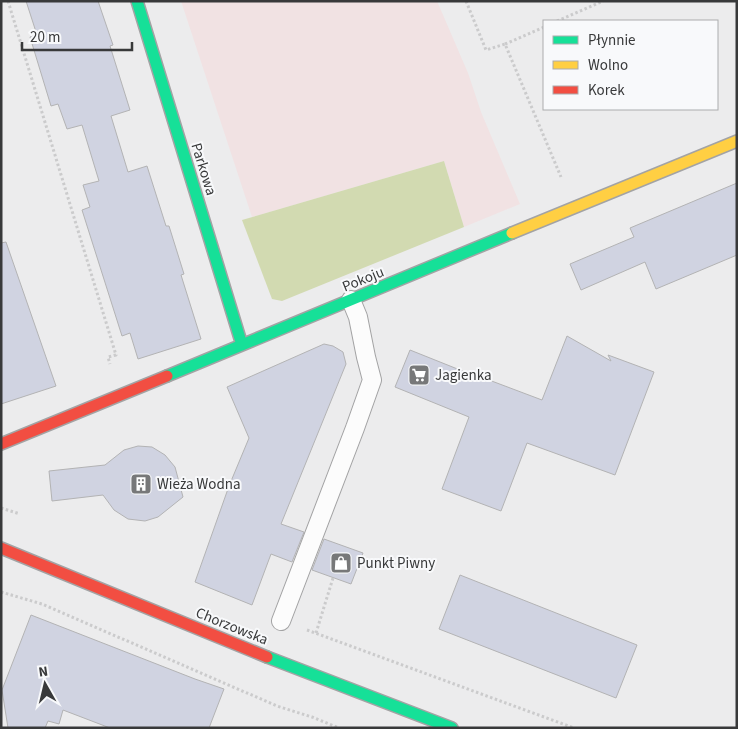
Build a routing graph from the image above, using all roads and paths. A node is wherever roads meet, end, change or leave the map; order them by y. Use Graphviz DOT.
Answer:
graph roads {
  1 [pos="8,1"];
  2 [pos="137,1"];
  3 [pos="466,1"];
  4 [pos="603,1"];
  5 [pos="559,20"];
  6 [pos="543,27"];
  7 [pos="505,44"];
  8 [pos="737,141"];
  9 [pos="574,208"];
  10 [pos="351,300"];
  11 [pos="242,345"];
  12 [pos="108,357"];
  13 [pos="1,444"];
  14 [pos="1,508"];
  15 [pos="20,514"];
  16 [pos="1,548"];
  17 [pos="333,578"];
  18 [pos="1,592"];
  19 [pos="280,621"];
  20 [pos="316,633"];
  21 [pos="340,728"];
  22 [pos="452,728"];
  23 [pos="574,728"];
  1 -- 12 [label="path"];
  2 -- 11 [label="street, Parkowa"];
  3 -- 7 [label="path"];
  4 -- 5 [label="path"];
  6 -- 7 [label="path"];
  7 -- 9 [label="path"];
  8 -- 9 [label="street, Pokoju"];
  9 -- 10 [label="street, Pokoju"];
  10 -- 11 [label="street, Pokoju"];
  10 -- 19 [label="lane"];
  11 -- 13 [label="street, Pokoju"];
  14 -- 15 [label="path"];
  16 -- 22 [label="street, Chorzowska"];
  17 -- 20 [label="path"];
  18 -- 21 [label="path"];
  19 -- 20 [label="path"];
  20 -- 23 [label="path"];
}
